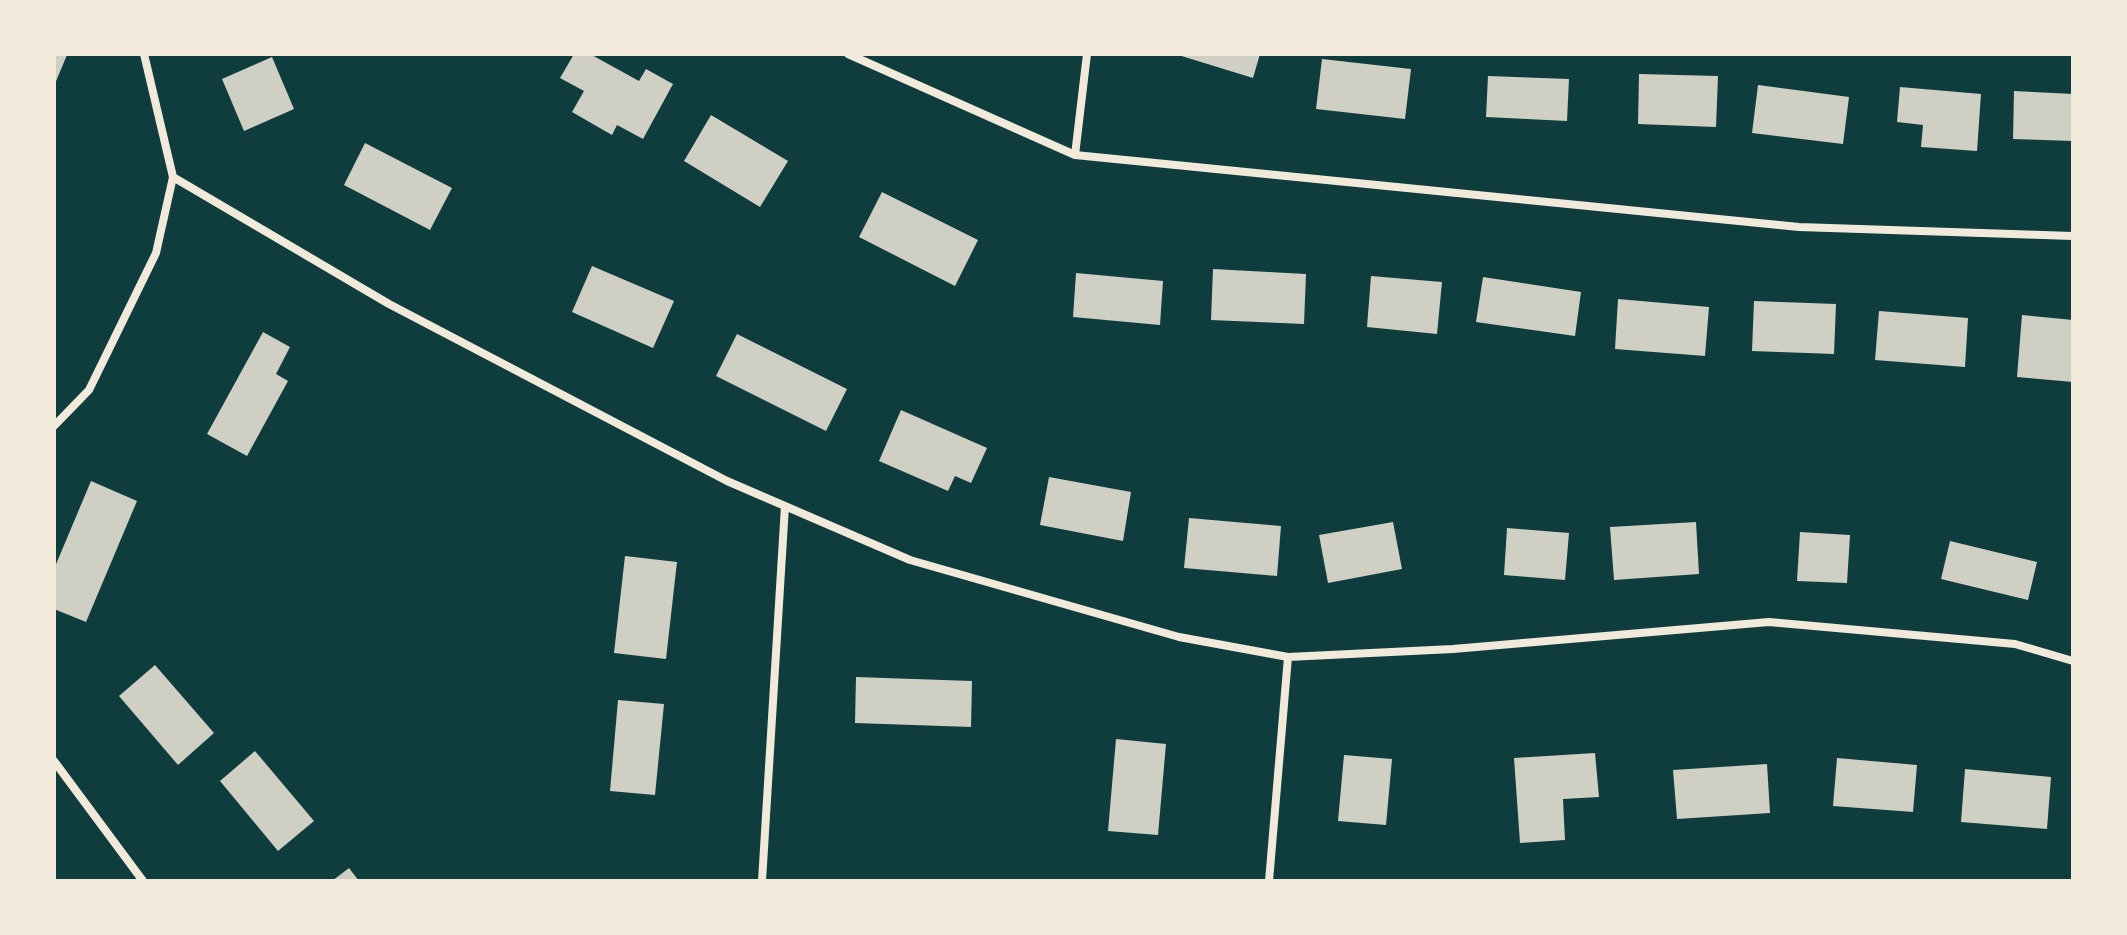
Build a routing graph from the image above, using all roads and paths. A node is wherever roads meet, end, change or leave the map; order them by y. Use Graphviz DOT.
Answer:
graph roads {
  1 [pos="144,54"];
  2 [pos="848,54"];
  3 [pos="1087,54"];
  4 [pos="1075,155"];
  5 [pos="173,177"];
  6 [pos="2073,236"];
  7 [pos="54,426"];
  8 [pos="785,506"];
  9 [pos="1288,657"];
  10 [pos="2073,661"];
  11 [pos="54,761"];
  12 [pos="143,881"];
  13 [pos="762,881"];
  14 [pos="1269,881"];
  1 -- 5 [label="street"];
  2 -- 4 [label="street"];
  3 -- 4 [label="street"];
  4 -- 6 [label="street"];
  5 -- 7 [label="street"];
  5 -- 8 [label="street"];
  8 -- 9 [label="street"];
  8 -- 13 [label="street"];
  9 -- 10 [label="street"];
  9 -- 14 [label="street"];
  11 -- 12 [label="street"];
}
